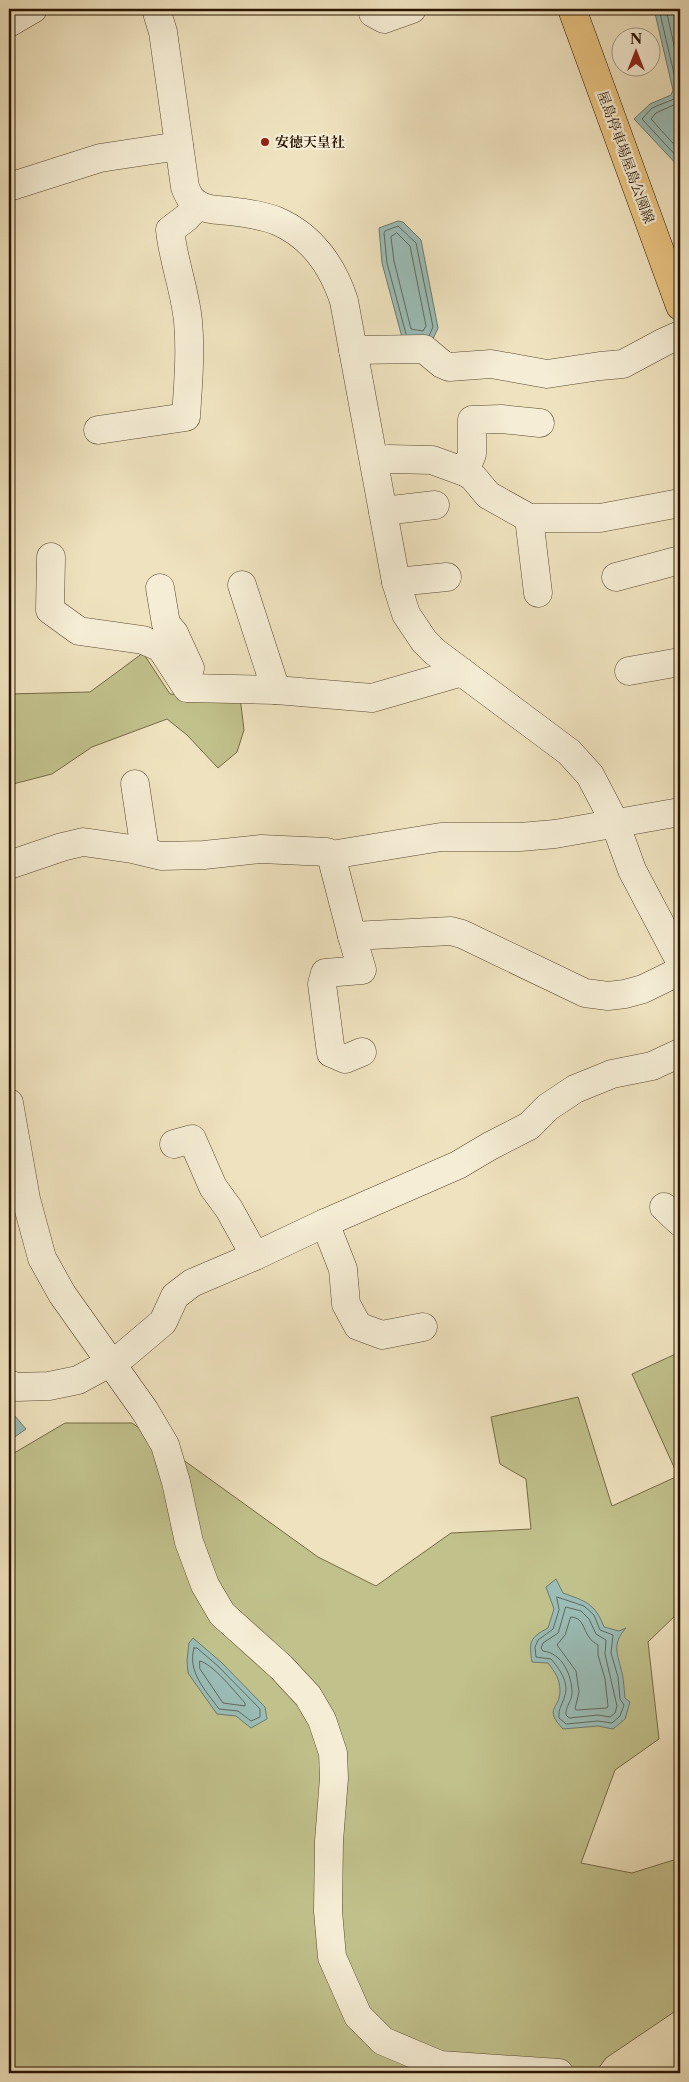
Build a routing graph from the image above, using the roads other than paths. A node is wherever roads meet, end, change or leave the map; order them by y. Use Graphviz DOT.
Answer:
graph roads {
  1 [pos="33,9"];
  2 [pos="156,9"];
  3 [pos="372,9"];
  4 [pos="412,9"];
  5 [pos="572,9"];
  6 [pos="9,23"];
  7 [pos="179,146"];
  8 [pos="9,187"];
  9 [pos="198,205"];
  10 [pos="680,306"];
  11 [pos="680,336"];
  12 [pos="353,350"];
  13 [pos="540,423"];
  14 [pos="98,430"];
  15 [pos="374,461"];
  16 [pos="465,472"];
  17 [pos="680,503"];
  18 [pos="435,505"];
  19 [pos="383,510"];
  20 [pos="529,518"];
  21 [pos="51,557"];
  22 [pos="680,560"];
  23 [pos="447,576"];
  24 [pos="616,577"];
  25 [pos="396,582"];
  26 [pos="242,585"];
  27 [pos="160,588"];
  28 [pos="538,593"];
  29 [pos="680,662"];
  30 [pos="629,671"];
  31 [pos="462,672"];
  32 [pos="198,688"];
  33 [pos="276,690"];
  34 [pos="136,784"];
  35 [pos="680,812"];
  36 [pos="615,823"];
  37 [pos="145,852"];
  38 [pos="331,856"];
  39 [pos="9,864"];
  40 [pos="352,936"];
  41 [pos="680,961"];
  42 [pos="680,971"];
  43 [pos="362,1052"];
  44 [pos="680,1053"];
  45 [pos="9,1103"];
  46 [pos="174,1144"];
  47 [pos="325,1224"];
  48 [pos="255,1256"];
  49 [pos="423,1328"];
  50 [pos="110,1361"];
  51 [pos="9,1384"];
  52 [pos="559,2073"];
  1 -- 6 [label="street"];
  2 -- 7 [label="street"];
  3 -- 4 [label="street"];
  5 -- 10 [label="main road, 屋島停車場屋島公園線"];
  7 -- 8 [label="street"];
  7 -- 9 [label="street"];
  9 -- 12 [label="street"];
  9 -- 14 [label="street"];
  11 -- 12 [label="street"];
  12 -- 15 [label="street"];
  13 -- 16 [label="street"];
  15 -- 16 [label="street"];
  15 -- 19 [label="street"];
  16 -- 20 [label="street"];
  17 -- 20 [label="street"];
  18 -- 19 [label="street"];
  19 -- 25 [label="street"];
  20 -- 28 [label="street"];
  21 -- 32 [label="street"];
  22 -- 24 [label="street"];
  23 -- 25 [label="street"];
  25 -- 31 [label="street"];
  26 -- 33 [label="street"];
  27 -- 32 [label="street"];
  29 -- 30 [label="street"];
  31 -- 33 [label="street"];
  31 -- 36 [label="street"];
  32 -- 33 [label="street"];
  34 -- 37 [label="street"];
  35 -- 36 [label="street"];
  36 -- 38 [label="street"];
  36 -- 41 [label="street"];
  37 -- 38 [label="street"];
  37 -- 39 [label="street"];
  38 -- 40 [label="street"];
  40 -- 42 [label="street"];
  40 -- 43 [label="street"];
  44 -- 47 [label="street"];
  45 -- 50 [label="street"];
  46 -- 48 [label="street"];
  47 -- 48 [label="street"];
  47 -- 49 [label="street"];
  48 -- 50 [label="street"];
  50 -- 51 [label="street"];
  50 -- 52 [label="street"];
}
